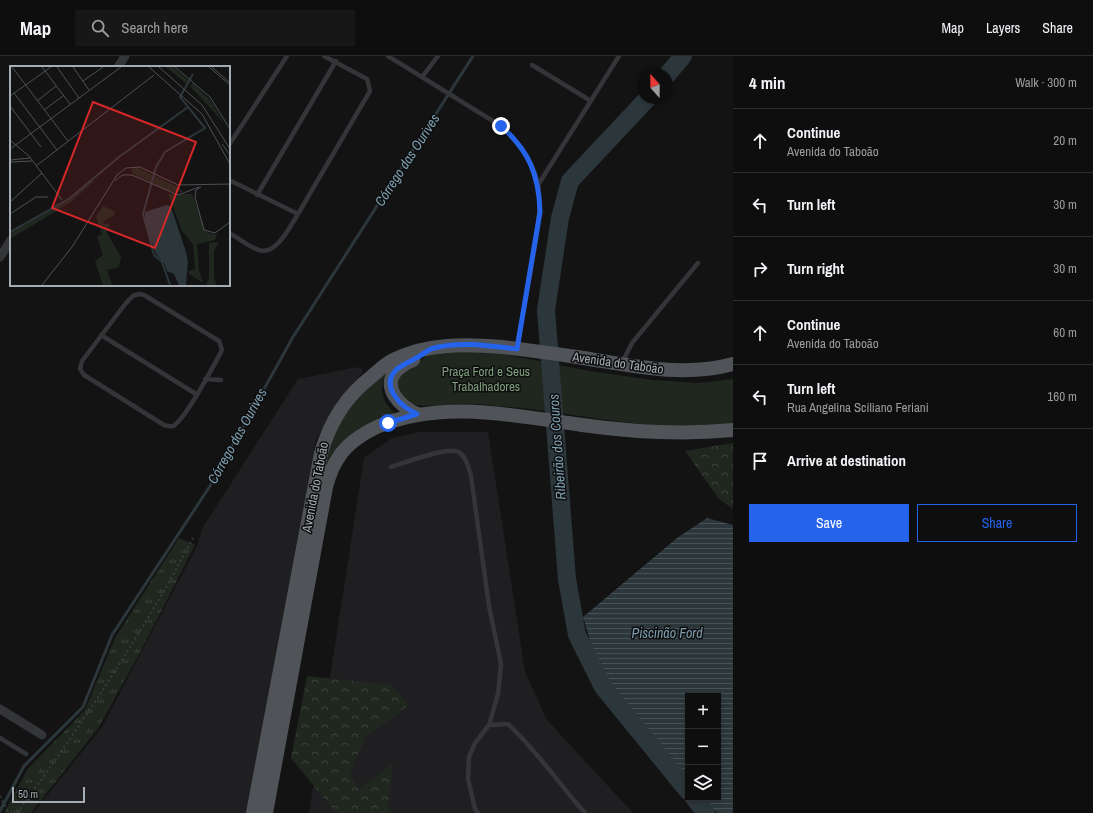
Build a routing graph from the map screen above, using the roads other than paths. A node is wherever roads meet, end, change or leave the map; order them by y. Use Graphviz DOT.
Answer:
graph roads {
  1 [pos="125,56"];
  2 [pos="286,56"];
  3 [pos="324,56"];
  4 [pos="388,56"];
  5 [pos="438,56"];
  6 [pos="618,56"];
  7 [pos="336,61"];
  8 [pos="532,65"];
  9 [pos="119,66"];
  10 [pos="422,77"];
  11 [pos="591,101"];
  12 [pos="230,143"];
  13 [pos="230,180"];
  14 [pos="538,185"];
  15 [pos="257,194"];
  16 [pos="298,214"];
  17 [pos="230,234"];
  18 [pos="10,242"];
  19 [pos="0,258"];
  20 [pos="698,263"];
  21 [pos="100,335"];
  22 [pos="522,349"];
  23 [pos="622,365"];
  24 [pos="730,366"];
  25 [pos="387,372"];
  26 [pos="205,380"];
  27 [pos="221,380"];
  28 [pos="196,394"];
  29 [pos="417,414"];
  30 [pos="733,430"];
  31 [pos="391,467"];
  32 [pos="0,709"];
  33 [pos="489,725"];
  34 [pos="42,735"];
  35 [pos="0,738"];
  36 [pos="26,754"];
  37 [pos="253,813"];
  38 [pos="266,813"];
  39 [pos="478,813"];
  40 [pos="585,813"];
  1 -- 9 [label="street"];
  2 -- 12 [label="lane"];
  3 -- 7 [label="lane"];
  4 -- 10 [label="lane"];
  5 -- 10 [label="lane"];
  6 -- 11 [label="lane"];
  7 -- 15 [label="lane"];
  7 -- 16 [label="lane"];
  8 -- 11 [label="lane"];
  10 -- 14 [label="lane"];
  11 -- 14 [label="lane"];
  13 -- 15 [label="lane"];
  14 -- 22 [label="lane"];
  15 -- 16 [label="lane"];
  16 -- 17 [label="lane"];
  18 -- 19 [label="street"];
  20 -- 23 [label="lane"];
  21 -- 26 [label="lane"];
  21 -- 28 [label="lane"];
  21 -- 28 [label="lane"];
  22 -- 23 [label="main road, Avenida do Taboão"];
  22 -- 25 [label="main road, Avenida do Taboão"];
  23 -- 24 [label="main road, Avenida do Taboão"];
  25 -- 29 [label="main road"];
  25 -- 37 [label="main road, Avenida do Taboão"];
  26 -- 27 [label="lane"];
  26 -- 28 [label="lane"];
  29 -- 30 [label="main road, Avenida do Taboão"];
  29 -- 38 [label="main road, Avenida do Taboão"];
  31 -- 33 [label="lane"];
  32 -- 34 [label="street"];
  33 -- 39 [label="lane"];
  33 -- 40 [label="lane"];
  35 -- 36 [label="lane"];
}
